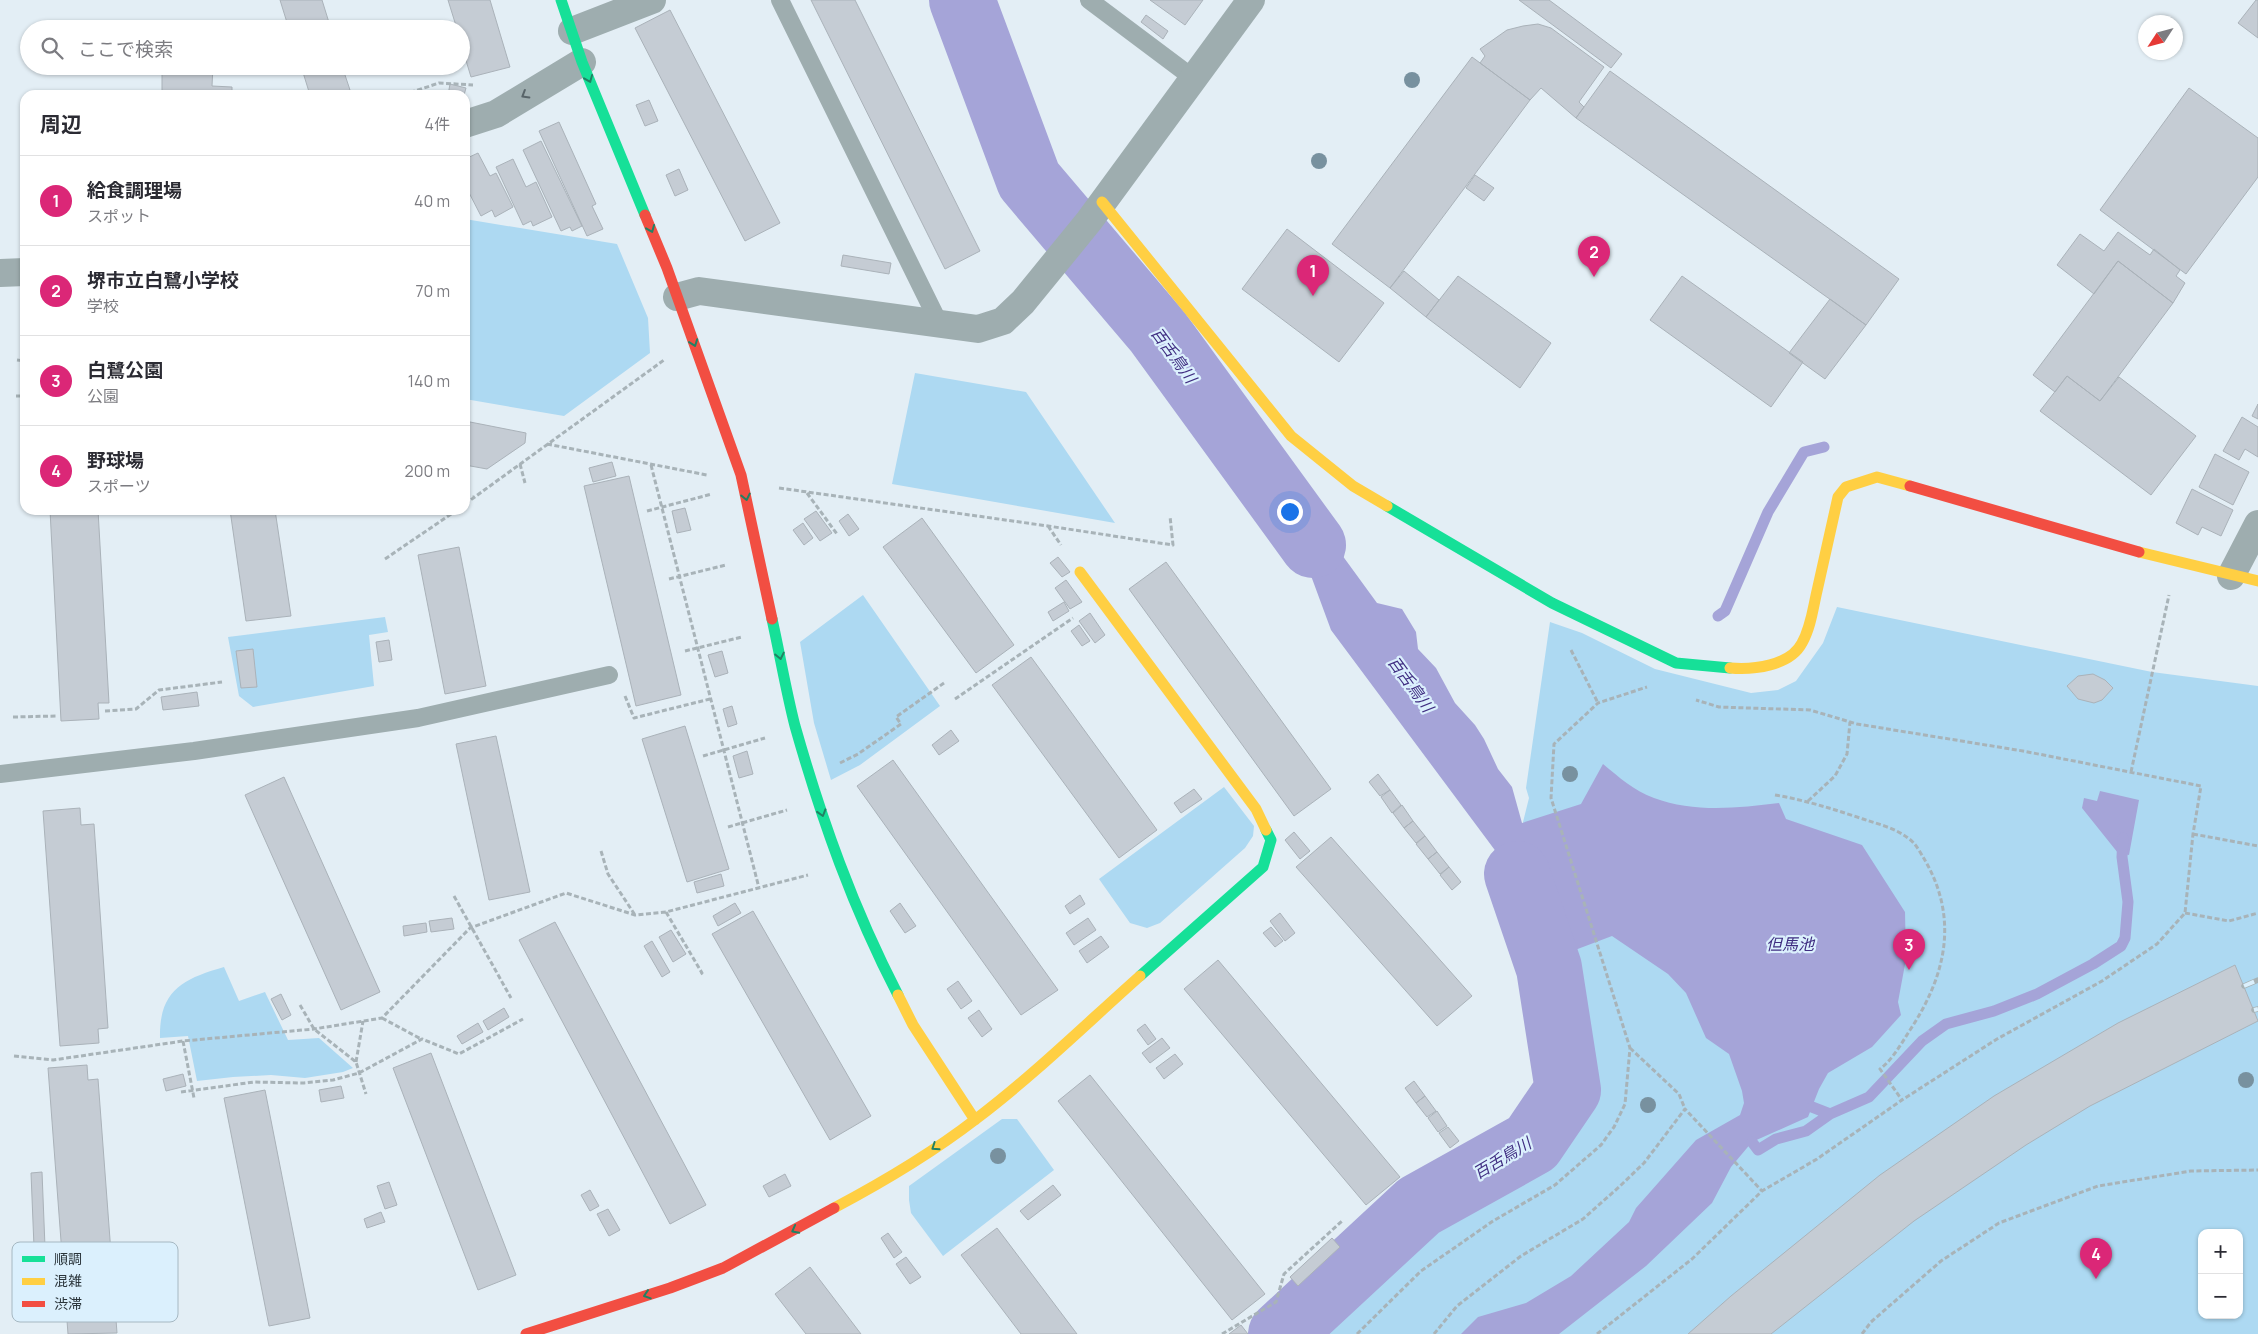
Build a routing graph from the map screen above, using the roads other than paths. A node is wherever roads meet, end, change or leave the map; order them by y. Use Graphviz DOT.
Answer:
graph roads {
  1 [pos="561,0"];
  2 [pos="652,0"];
  3 [pos="780,0"];
  4 [pos="1089,0"];
  5 [pos="1251,0"];
  6 [pos="572,31"];
  7 [pos="582,62"];
  8 [pos="1193,78"];
  9 [pos="470,122"];
  10 [pos="1096,212"];
  11 [pos="20,272"];
  12 [pos="0,273"];
  13 [pos="678,297"];
  14 [pos="938,323"];
  15 [pos="2258,524"];
  16 [pos="1080,572"];
  17 [pos="2231,576"];
  18 [pos="2258,581"];
  19 [pos="609,675"];
  20 [pos="0,774"];
  21 [pos="975,1120"];
  22 [pos="526,1334"];
  1 -- 6 [label="street"];
  2 -- 6 [label="street"];
  3 -- 14 [label="lane"];
  4 -- 8 [label="lane"];
  5 -- 8 [label="street"];
  6 -- 7 [label="street"];
  7 -- 9 [label="street, one-way"];
  7 -- 13 [label="street, one-way"];
  8 -- 10 [label="street"];
  10 -- 14 [label="street"];
  10 -- 17 [label="street"];
  11 -- 12 [label="street"];
  13 -- 14 [label="street"];
  13 -- 21 [label="street, one-way"];
  15 -- 17 [label="street"];
  16 -- 21 [label="street"];
  17 -- 18 [label="street"];
  19 -- 20 [label="lane"];
  21 -- 22 [label="street, one-way"];
}
